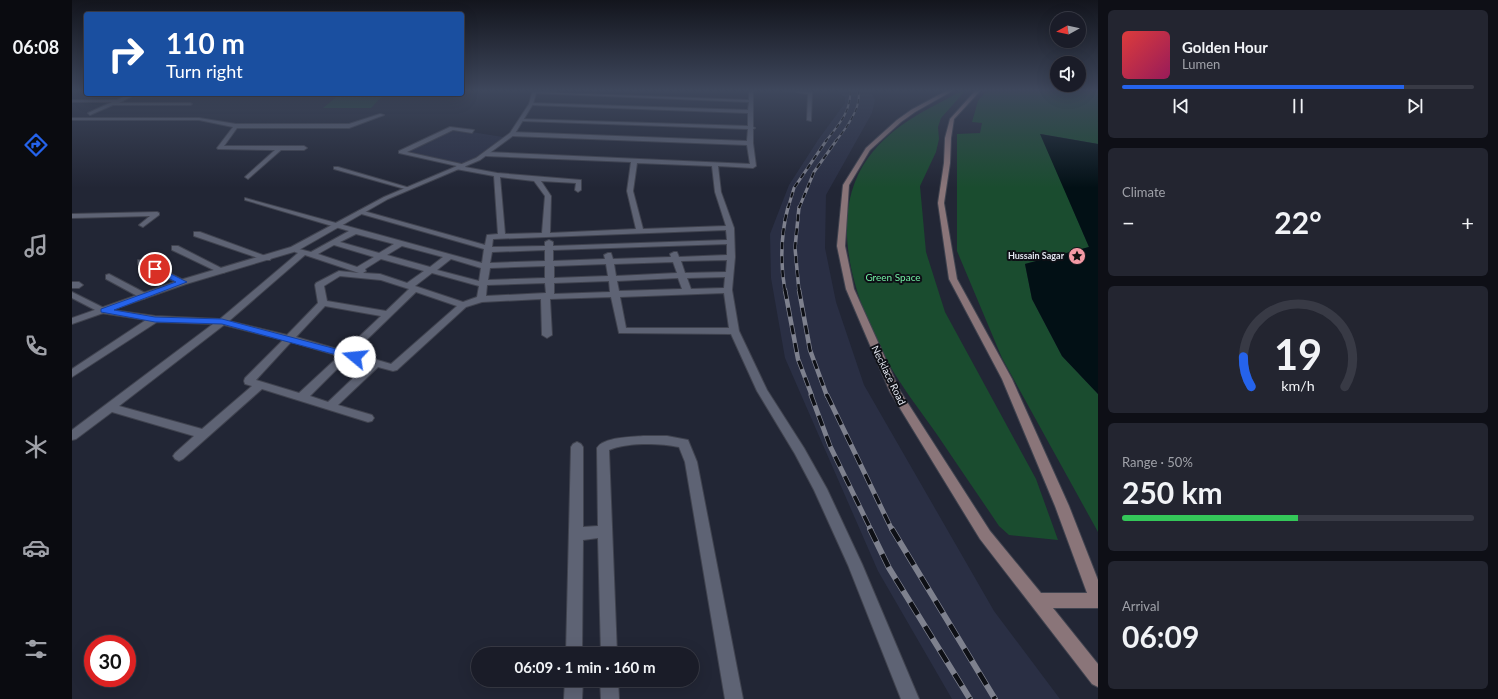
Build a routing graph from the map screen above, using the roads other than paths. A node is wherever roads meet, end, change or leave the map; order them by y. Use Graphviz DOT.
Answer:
graph roads {
  1 [pos="581,122"];
  2 [pos="218,123"];
  3 [pos="359,123"];
  4 [pos="519,123"];
  5 [pos="596,123"];
  6 [pos="752,123"];
  7 [pos="899,123"];
  8 [pos="951,123"];
  9 [pos="236,126"];
  10 [pos="678,126"];
  11 [pos="752,128"];
  12 [pos="472,131"];
  13 [pos="512,134"];
  14 [pos="577,136"];
  15 [pos="677,140"];
  16 [pos="750,143"];
  17 [pos="280,148"];
  18 [pos="304,148"];
  19 [pos="486,154"];
  20 [pos="634,160"];
  21 [pos="715,164"];
  22 [pos="461,167"];
  23 [pos="336,168"];
  24 [pos="497,175"];
  25 [pos="248,177"];
  26 [pos="536,180"];
  27 [pos="408,188"];
  28 [pos="578,190"];
  29 [pos="247,199"];
  30 [pos="360,212"];
  31 [pos="72,216"];
  32 [pos="143,225"];
  33 [pos="335,225"];
  34 [pos="730,228"];
  35 [pos="664,230"];
  36 [pos="355,231"];
  37 [pos="640,232"];
  38 [pos="605,233"];
  39 [pos="197,234"];
  40 [pos="547,235"];
  41 [pos="502,236"];
  42 [pos="729,242"];
  43 [pos="334,243"];
  44 [pos="401,244"];
  45 [pos="670,244"];
  46 [pos="606,247"];
  47 [pos="176,248"];
  48 [pos="549,248"];
  49 [pos="294,249"];
  50 [pos="489,249"];
  51 [pos="308,253"];
  52 [pos="381,256"];
  53 [pos="449,257"];
  54 [pos="731,257"];
  55 [pos="267,258"];
  56 [pos="676,258"];
  57 [pos="609,261"];
  58 [pos="141,262"];
  59 [pos="549,263"];
  60 [pos="485,266"];
  61 [pos="358,270"];
  62 [pos="430,270"];
  63 [pos="223,271"];
  64 [pos="728,274"];
  65 [pos="682,276"];
  66 [pos="109,277"];
  67 [pos="384,278"];
  68 [pos="612,278"];
  69 [pos="550,280"];
  70 [pos="183,282"];
  71 [pos="483,284"];
  72 [pos="411,288"];
  73 [pos="728,290"];
  74 [pos="687,291"];
  75 [pos="615,294"];
  76 [pos="72,295"];
  77 [pos="144,296"];
  78 [pos="548,296"];
  79 [pos="481,299"];
  80 [pos="323,303"];
  81 [pos="463,305"];
  82 [pos="104,310"];
  83 [pos="386,314"];
  84 [pos="155,320"];
  85 [pos="72,321"];
  86 [pos="222,322"];
  87 [pos="734,331"];
  88 [pos="547,335"];
  89 [pos="288,338"];
  90 [pos="345,354"];
  91 [pos="376,363"];
  92 [pos="72,374"];
  93 [pos="260,385"];
  94 [pos="302,397"];
  95 [pos="331,405"];
  96 [pos="109,407"];
  97 [pos="368,418"];
  98 [pos="204,434"];
  99 [pos="72,436"];
  100 [pos="577,447"];
  101 [pos="179,456"];
  102 [pos="605,531"];
  103 [pos="576,534"];
  104 [pos="1098,600"];
  105 [pos="1037,601"];
  106 [pos="574,647"];
  107 [pos="609,647"];
  108 [pos="1098,678"];
  109 [pos="574,687"];
  110 [pos="609,687"];
  111 [pos="573,699"];
  112 [pos="610,699"];
  113 [pos="734,699"];
  114 [pos="910,699"];
  1 -- 14 [label="street"];
  2 -- 9 [label="street"];
  3 -- 9 [label="street"];
  4 -- 13 [label="street"];
  5 -- 10 [label="street"];
  6 -- 11 [label="street"];
  7 -- 105 [label="main road, Necklace Road"];
  8 -- 104 [label="main road"];
  9 -- 17 [label="street"];
  10 -- 11 [label="street"];
  10 -- 15 [label="street"];
  11 -- 16 [label="street"];
  12 -- 22 [label="street"];
  13 -- 14 [label="street"];
  13 -- 19 [label="street"];
  14 -- 15 [label="street"];
  15 -- 16 [label="street"];
  16 -- 21 [label="street"];
  17 -- 18 [label="street"];
  17 -- 25 [label="street"];
  19 -- 20 [label="street"];
  19 -- 22 [label="street"];
  20 -- 21 [label="street"];
  20 -- 37 [label="street"];
  21 -- 34 [label="street"];
  22 -- 24 [label="street"];
  22 -- 27 [label="street"];
  23 -- 27 [label="street"];
  24 -- 26 [label="street"];
  24 -- 41 [label="street"];
  26 -- 28 [label="street"];
  26 -- 40 [label="street"];
  27 -- 30 [label="street"];
  29 -- 33 [label="street"];
  30 -- 33 [label="street"];
  30 -- 50 [label="street"];
  31 -- 32 [label="street"];
  33 -- 36 [label="street"];
  33 -- 49 [label="street"];
  34 -- 35 [label="street"];
  34 -- 42 [label="street"];
  35 -- 37 [label="street"];
  35 -- 45 [label="street"];
  36 -- 43 [label="street"];
  36 -- 44 [label="street"];
  37 -- 38 [label="street"];
  38 -- 40 [label="street"];
  38 -- 46 [label="street"];
  39 -- 55 [label="street"];
  40 -- 41 [label="street"];
  40 -- 48 [label="street"];
  41 -- 50 [label="street"];
  42 -- 45 [label="street"];
  42 -- 54 [label="street"];
  43 -- 51 [label="street"];
  43 -- 52 [label="street"];
  44 -- 52 [label="street"];
  44 -- 53 [label="street"];
  45 -- 46 [label="street"];
  45 -- 56 [label="street"];
  46 -- 48 [label="street"];
  46 -- 57 [label="street"];
  47 -- 63 [label="street"];
  48 -- 50 [label="street"];
  48 -- 59 [label="street"];
  49 -- 51 [label="street"];
  49 -- 55 [label="street"];
  50 -- 60 [label="street"];
  51 -- 61 [label="street"];
  51 -- 86 [label="street"];
  52 -- 61 [label="street"];
  52 -- 62 [label="street"];
  53 -- 60 [label="street"];
  53 -- 62 [label="street"];
  54 -- 56 [label="street"];
  54 -- 64 [label="street"];
  55 -- 63 [label="street"];
  56 -- 57 [label="street"];
  56 -- 65 [label="street"];
  57 -- 59 [label="street"];
  57 -- 68 [label="street"];
  58 -- 70 [label="street"];
  59 -- 60 [label="street"];
  59 -- 69 [label="street"];
  60 -- 71 [label="street"];
  61 -- 67 [label="street"];
  62 -- 71 [label="street"];
  62 -- 72 [label="street"];
  63 -- 70 [label="street"];
  64 -- 65 [label="street"];
  64 -- 73 [label="street"];
  65 -- 68 [label="street"];
  65 -- 74 [label="street"];
  66 -- 77 [label="street"];
  67 -- 72 [label="street"];
  67 -- 80 [label="street"];
  68 -- 69 [label="street"];
  68 -- 75 [label="street"];
  69 -- 71 [label="street"];
  69 -- 78 [label="street"];
  70 -- 77 [label="street"];
  71 -- 79 [label="street"];
  72 -- 81 [label="street"];
  72 -- 83 [label="street"];
  73 -- 74 [label="street"];
  73 -- 87 [label="street"];
  74 -- 75 [label="street"];
  75 -- 78 [label="street"];
  75 -- 87 [label="street"];
  76 -- 82 [label="street"];
  77 -- 82 [label="street"];
  78 -- 79 [label="street"];
  78 -- 88 [label="street"];
  79 -- 81 [label="street"];
  80 -- 83 [label="street"];
  80 -- 89 [label="street"];
  81 -- 91 [label="street"];
  82 -- 84 [label="street"];
  82 -- 85 [label="street"];
  83 -- 90 [label="street"];
  84 -- 86 [label="street"];
  84 -- 92 [label="street"];
  86 -- 89 [label="street"];
  86 -- 96 [label="street"];
  87 -- 114 [label="street"];
  89 -- 90 [label="street"];
  89 -- 93 [label="street"];
  90 -- 91 [label="street"];
  90 -- 94 [label="street"];
  91 -- 95 [label="street"];
  93 -- 94 [label="street"];
  93 -- 98 [label="street"];
  94 -- 95 [label="street"];
  95 -- 97 [label="street"];
  96 -- 98 [label="street"];
  96 -- 99 [label="street"];
  98 -- 101 [label="street"];
  100 -- 103 [label="street"];
  102 -- 103 [label="street"];
  102 -- 107 [label="street"];
  102 -- 113 [label="street"];
  103 -- 106 [label="street"];
  104 -- 105 [label="main road"];
  105 -- 108 [label="main road, Necklace Road"];
  109 -- 111 [label="street"];
  110 -- 112 [label="street"];
}
